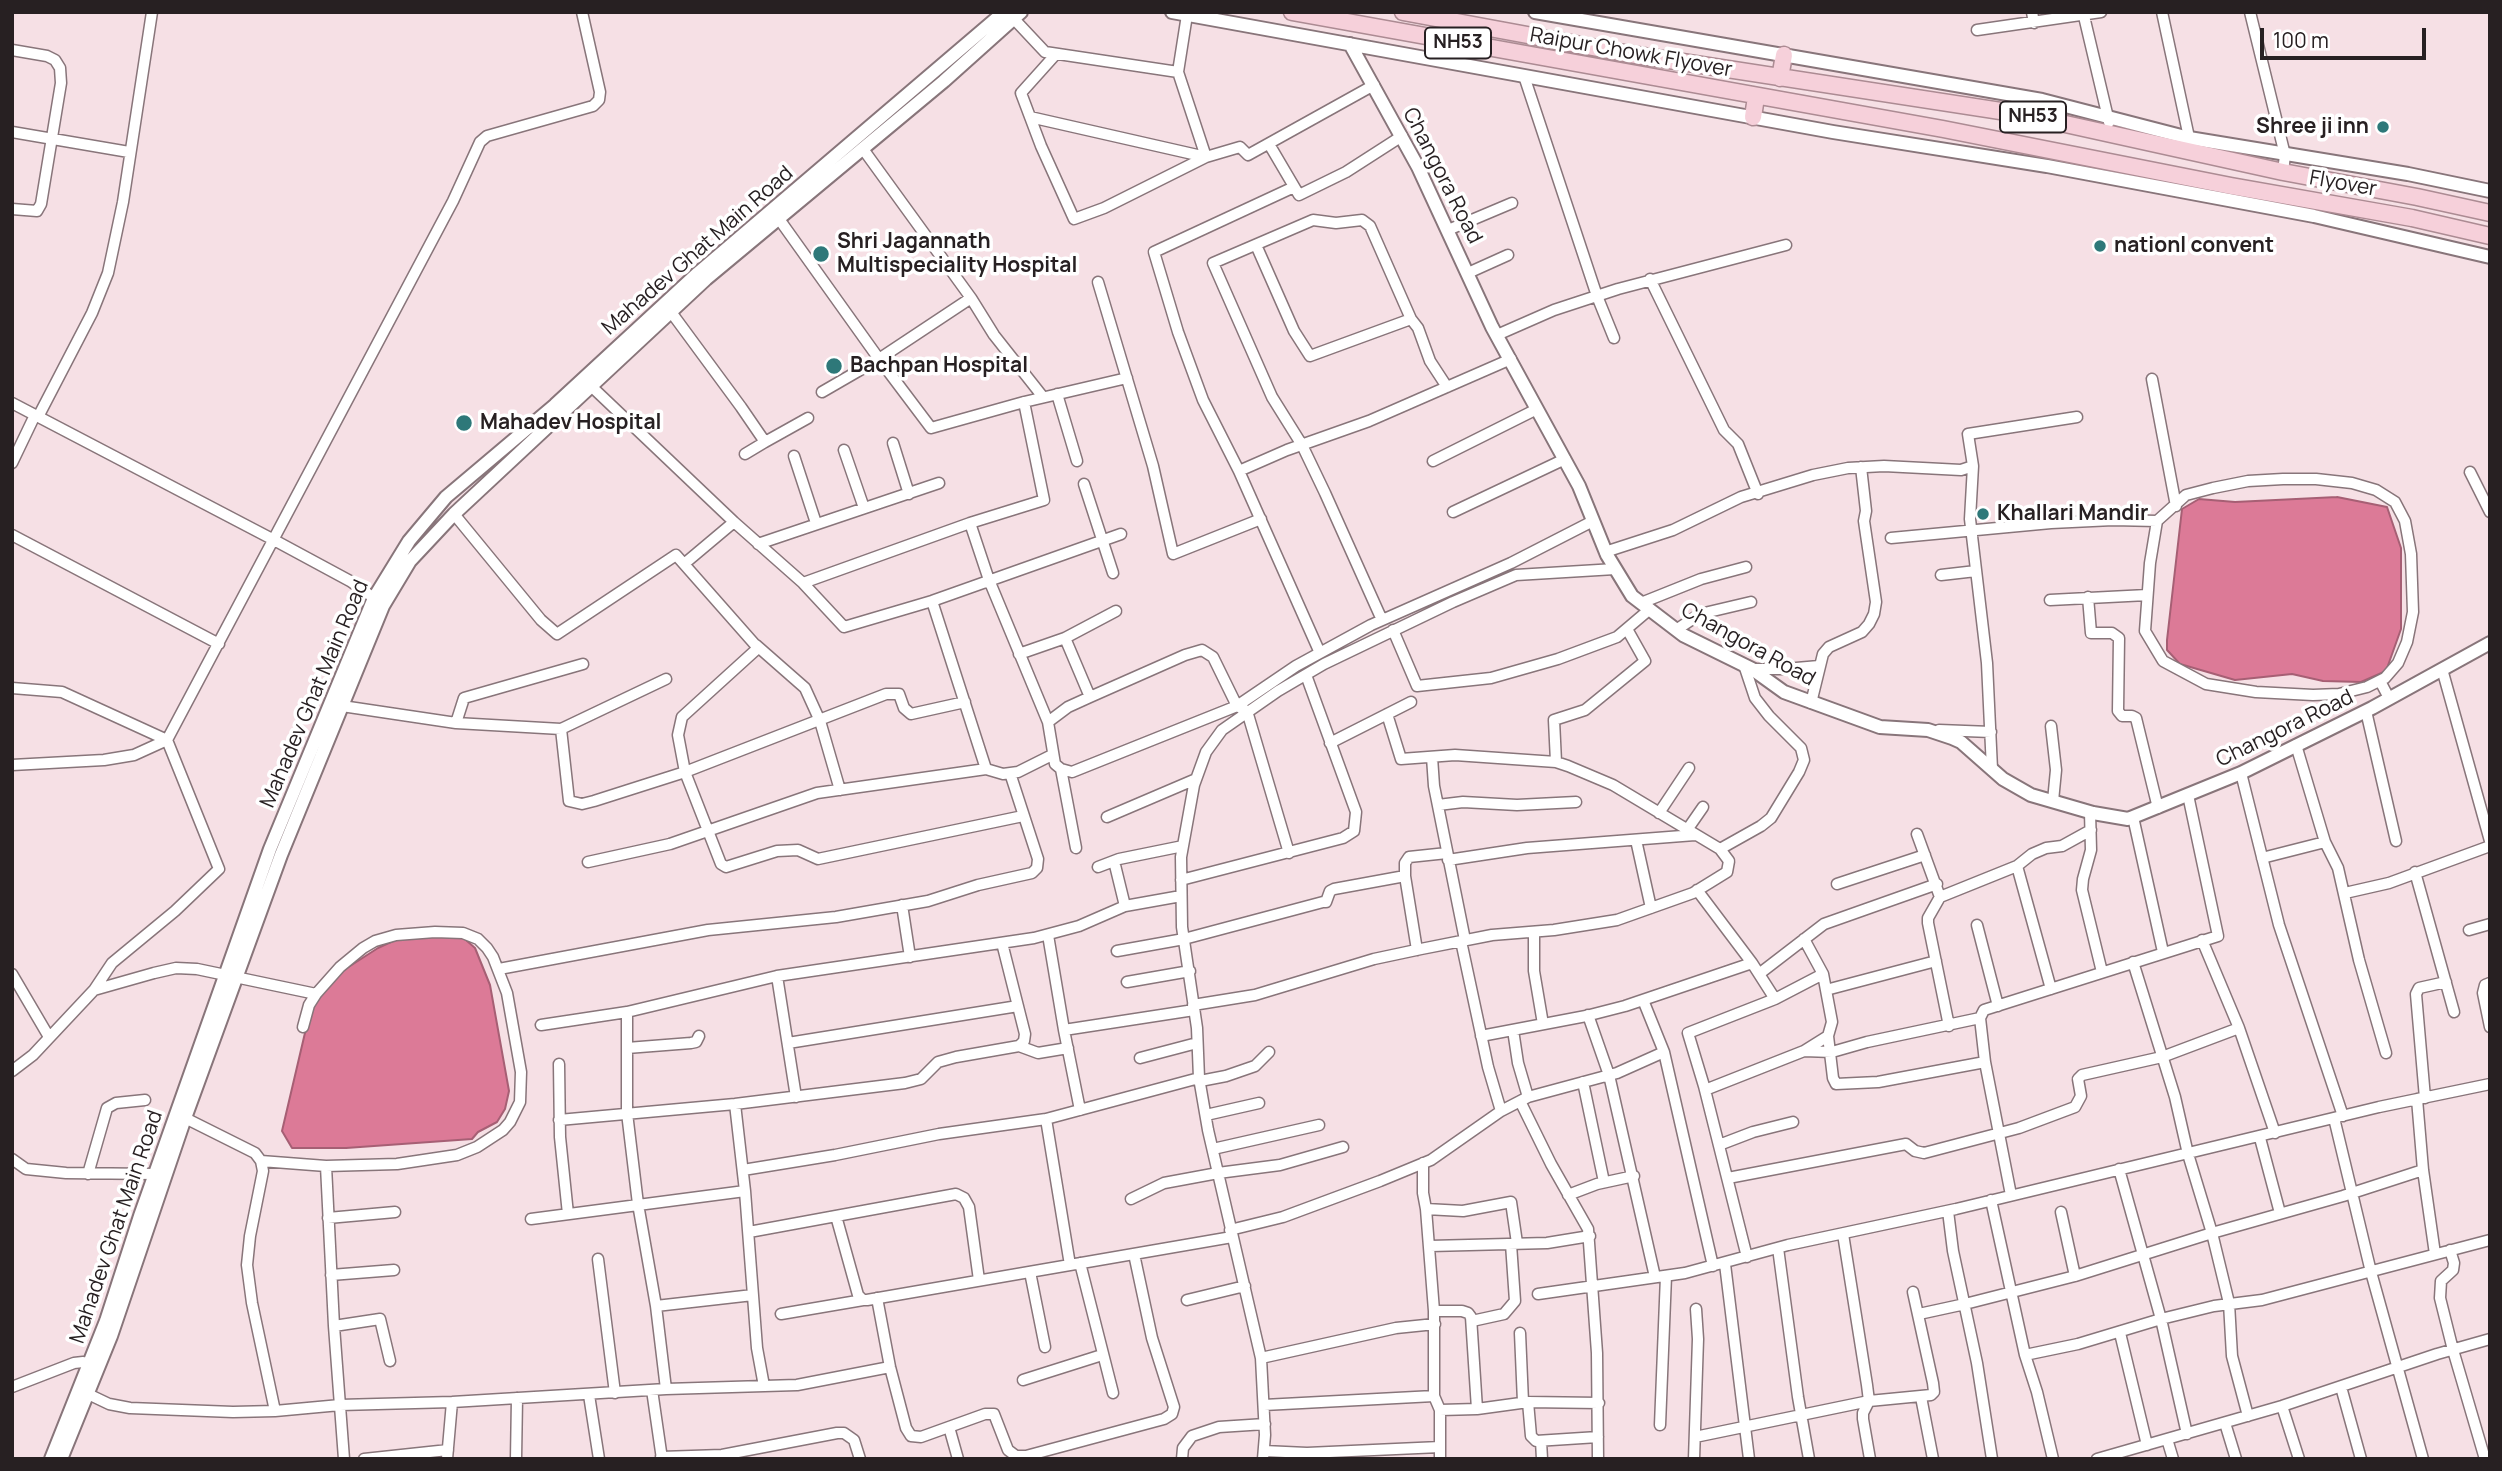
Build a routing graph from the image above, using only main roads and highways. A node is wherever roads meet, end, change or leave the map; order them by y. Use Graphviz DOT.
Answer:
graph roads {
  1 [pos="1292,12"];
  2 [pos="1403,12"];
  3 [pos="1784,55"];
  4 [pos="1780,78"];
  5 [pos="1756,97"];
  6 [pos="1753,117"];
  7 [pos="2490,213"];
  8 [pos="2490,236"];
  1 -- 5 [label="highway, Raipur Chowk Flyover / NH53"];
  2 -- 4 [label="highway, Raipur Chowk Flyover / NH53"];
  3 -- 4 [label="highway"];
  4 -- 7 [label="highway, Flyover / NH53"];
  5 -- 6 [label="highway"];
  5 -- 8 [label="highway, Flyover / NH53"];
}
